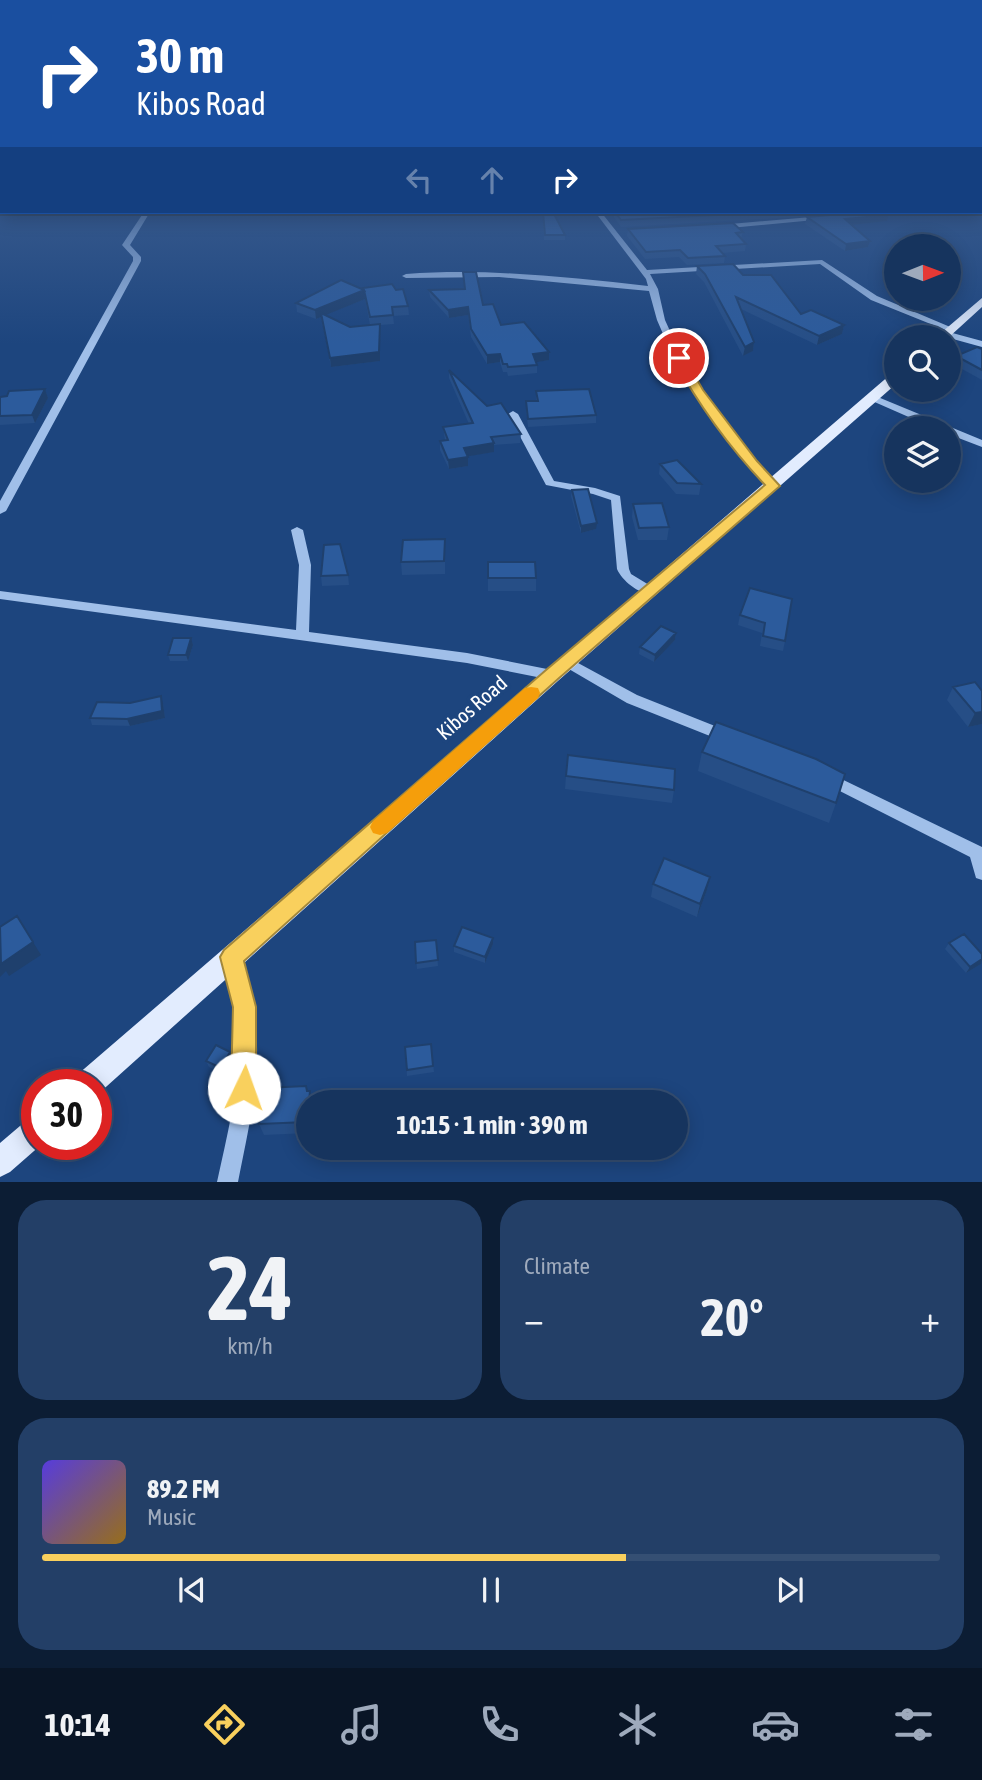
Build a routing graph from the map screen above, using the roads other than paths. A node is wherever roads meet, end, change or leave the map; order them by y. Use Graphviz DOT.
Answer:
graph roads {
  1 [pos="134,233"];
  2 [pos="614,233"];
  3 [pos="645,272"];
  4 [pos="406,276"];
  5 [pos="654,289"];
  6 [pos="982,301"];
  7 [pos="928,325"];
  8 [pos="956,325"];
  9 [pos="961,338"];
  10 [pos="982,344"];
  11 [pos="884,387"];
  12 [pos="873,397"];
  13 [pos="513,414"];
  14 [pos="916,416"];
  15 [pos="961,436"];
  16 [pos="982,444"];
  17 [pos="773,486"];
  18 [pos="0,511"];
  19 [pos="297,530"];
  20 [pos="650,592"];
  21 [pos="0,595"];
  22 [pos="302,636"];
  23 [pos="559,668"];
  24 [pos="734,740"];
  25 [pos="810,770"];
  26 [pos="979,854"];
  27 [pos="982,873"];
  28 [pos="232,957"];
  29 [pos="105,1069"];
  30 [pos="21,1144"];
  31 [pos="0,1162"];
  32 [pos="227,1181"];
  1 -- 18 [label="street"];
  2 -- 3 [label="street"];
  3 -- 5 [label="street"];
  3 -- 7 [label="street"];
  4 -- 5 [label="street"];
  5 -- 17 [label="street"];
  6 -- 8 [label="main road"];
  9 -- 10 [label="street"];
  11 -- 12 [label="main road, Kibos Road"];
  12 -- 14 [label="street"];
  12 -- 17 [label="main road, Kibos Road"];
  13 -- 20 [label="street"];
  15 -- 16 [label="street"];
  17 -- 20 [label="main road, Kibos Road"];
  19 -- 22 [label="street"];
  20 -- 23 [label="main road, Kibos Road"];
  21 -- 22 [label="street"];
  22 -- 23 [label="street"];
  23 -- 24 [label="street"];
  23 -- 28 [label="main road, Kibos Road"];
  25 -- 26 [label="street"];
  26 -- 27 [label="street"];
  28 -- 29 [label="main road, Kibos Road"];
  28 -- 32 [label="street"];
  30 -- 31 [label="main road"];
}
